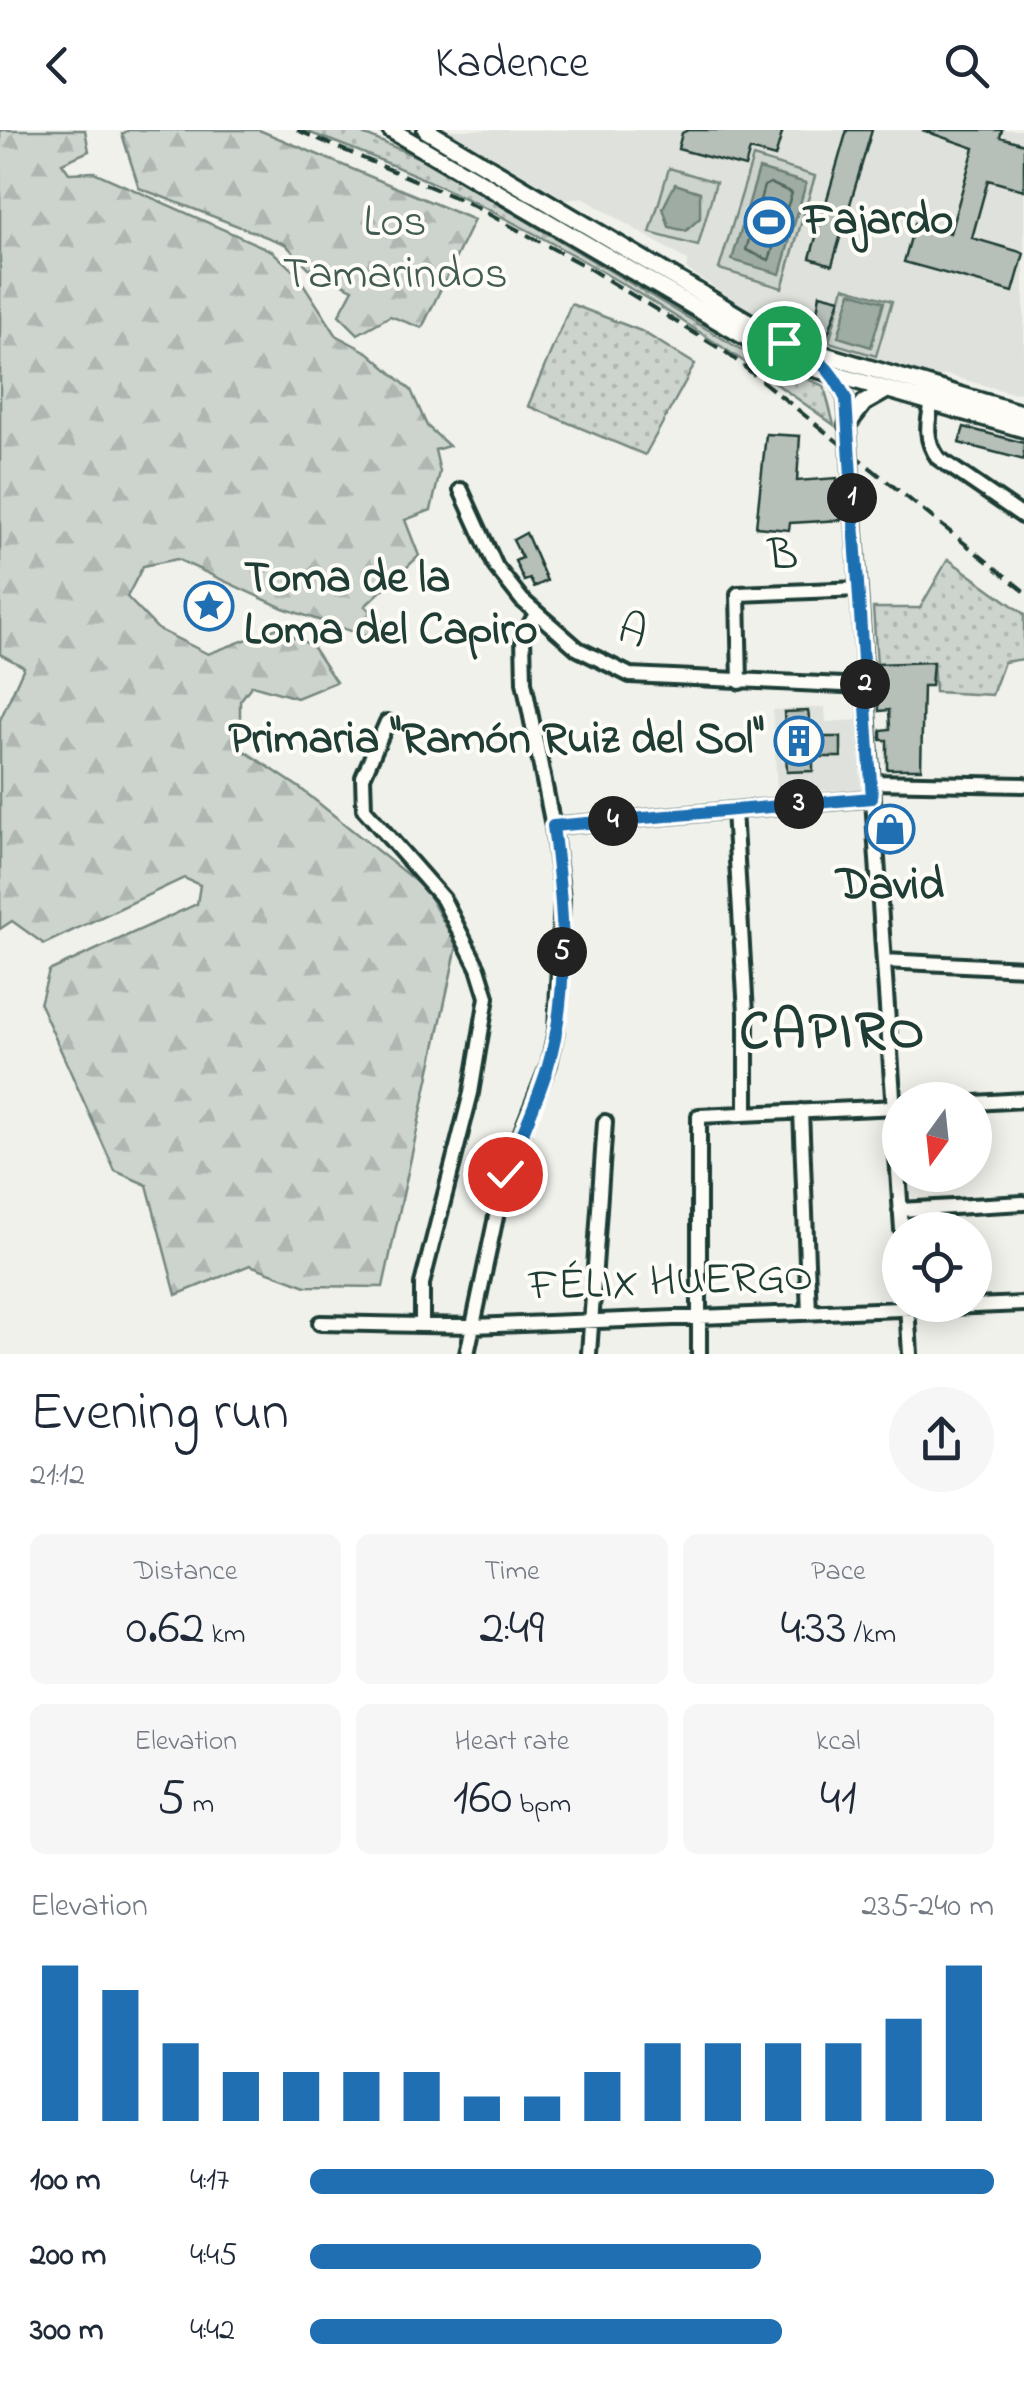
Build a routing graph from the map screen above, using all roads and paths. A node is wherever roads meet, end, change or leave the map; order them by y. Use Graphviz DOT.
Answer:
graph roads {
  1 [pos="381,130"];
  2 [pos="426,130"];
  3 [pos="395,133"];
  4 [pos="814,353"];
  5 [pos="881,372"];
  6 [pos="834,375"];
  7 [pos="857,382"];
  8 [pos="886,390"];
  9 [pos="846,399"];
  10 [pos="932,403"];
  11 [pos="1024,414"];
  12 [pos="847,424"];
  13 [pos="1024,429"];
  14 [pos="462,490"];
  15 [pos="1024,517"];
  16 [pos="859,589"];
  17 [pos="536,614"];
  18 [pos="740,682"];
  19 [pos="865,686"];
  20 [pos="386,722"];
  21 [pos="872,782"];
  22 [pos="1024,785"];
  23 [pos="872,798"];
  24 [pos="734,810"];
  25 [pos="553,826"];
  26 [pos="884,960"];
  27 [pos="1024,968"];
  28 [pos="895,1082"];
  29 [pos="1024,1100"];
  30 [pos="992,1102"];
  31 [pos="882,1108"];
  32 [pos="801,1112"];
  33 [pos="746,1114"];
  34 [pos="605,1122"];
  35 [pos="899,1192"];
  36 [pos="1024,1203"];
  37 [pos="900,1210"];
  38 [pos="1024,1304"];
  39 [pos="992,1305"];
  40 [pos="882,1309"];
  41 [pos="809,1313"];
  42 [pos="699,1317"];
  43 [pos="590,1322"];
  44 [pos="908,1322"];
  45 [pos="320,1323"];
  46 [pos="422,1326"];
  47 [pos="474,1326"];
  48 [pos="467,1354"];
  49 [pos="589,1354"];
  50 [pos="699,1354"];
  51 [pos="910,1354"];
  1 -- 3 [label="main road"];
  2 -- 4 [label="main road"];
  3 -- 6 [label="main road"];
  4 -- 5 [label="main road"];
  4 -- 6 [label="main road"];
  5 -- 7 [label="main road"];
  5 -- 11 [label="main road"];
  6 -- 7 [label="main road"];
  6 -- 9 [label="street"];
  7 -- 8 [label="main road"];
  7 -- 9 [label="street"];
  8 -- 10 [label="main road"];
  8 -- 12 [label="main road"];
  9 -- 12 [label="street"];
  10 -- 13 [label="main road"];
  10 -- 15 [label="street"];
  12 -- 16 [label="street"];
  14 -- 17 [label="street, A"];
  16 -- 18 [label="street, B"];
  16 -- 19 [label="street"];
  17 -- 18 [label="street, A"];
  17 -- 25 [label="street"];
  18 -- 19 [label="street, A"];
  19 -- 21 [label="street"];
  20 -- 46 [label="street"];
  21 -- 22 [label="street"];
  21 -- 23 [label="street"];
  23 -- 24 [label="street"];
  23 -- 26 [label="street"];
  24 -- 25 [label="street"];
  24 -- 33 [label="street"];
  25 -- 47 [label="street"];
  26 -- 27 [label="street"];
  26 -- 28 [label="street"];
  29 -- 30 [label="street"];
  31 -- 32 [label="street"];
  32 -- 33 [label="street"];
  32 -- 41 [label="street"];
  33 -- 42 [label="street"];
  34 -- 43 [label="street"];
  35 -- 37 [label="street"];
  36 -- 37 [label="street"];
  38 -- 39 [label="street, FÉLIX HUERGO"];
  40 -- 41 [label="street, FÉLIX HUERGO"];
  41 -- 42 [label="street, FÉLIX HUERGO"];
  42 -- 43 [label="street, FÉLIX HUERGO"];
  42 -- 50 [label="street"];
  43 -- 47 [label="street, FÉLIX HUERGO"];
  43 -- 49 [label="street"];
  44 -- 51 [label="street"];
  45 -- 46 [label="street, FÉLIX HUERGO"];
  46 -- 47 [label="street, FÉLIX HUERGO"];
  47 -- 48 [label="street"];
}
